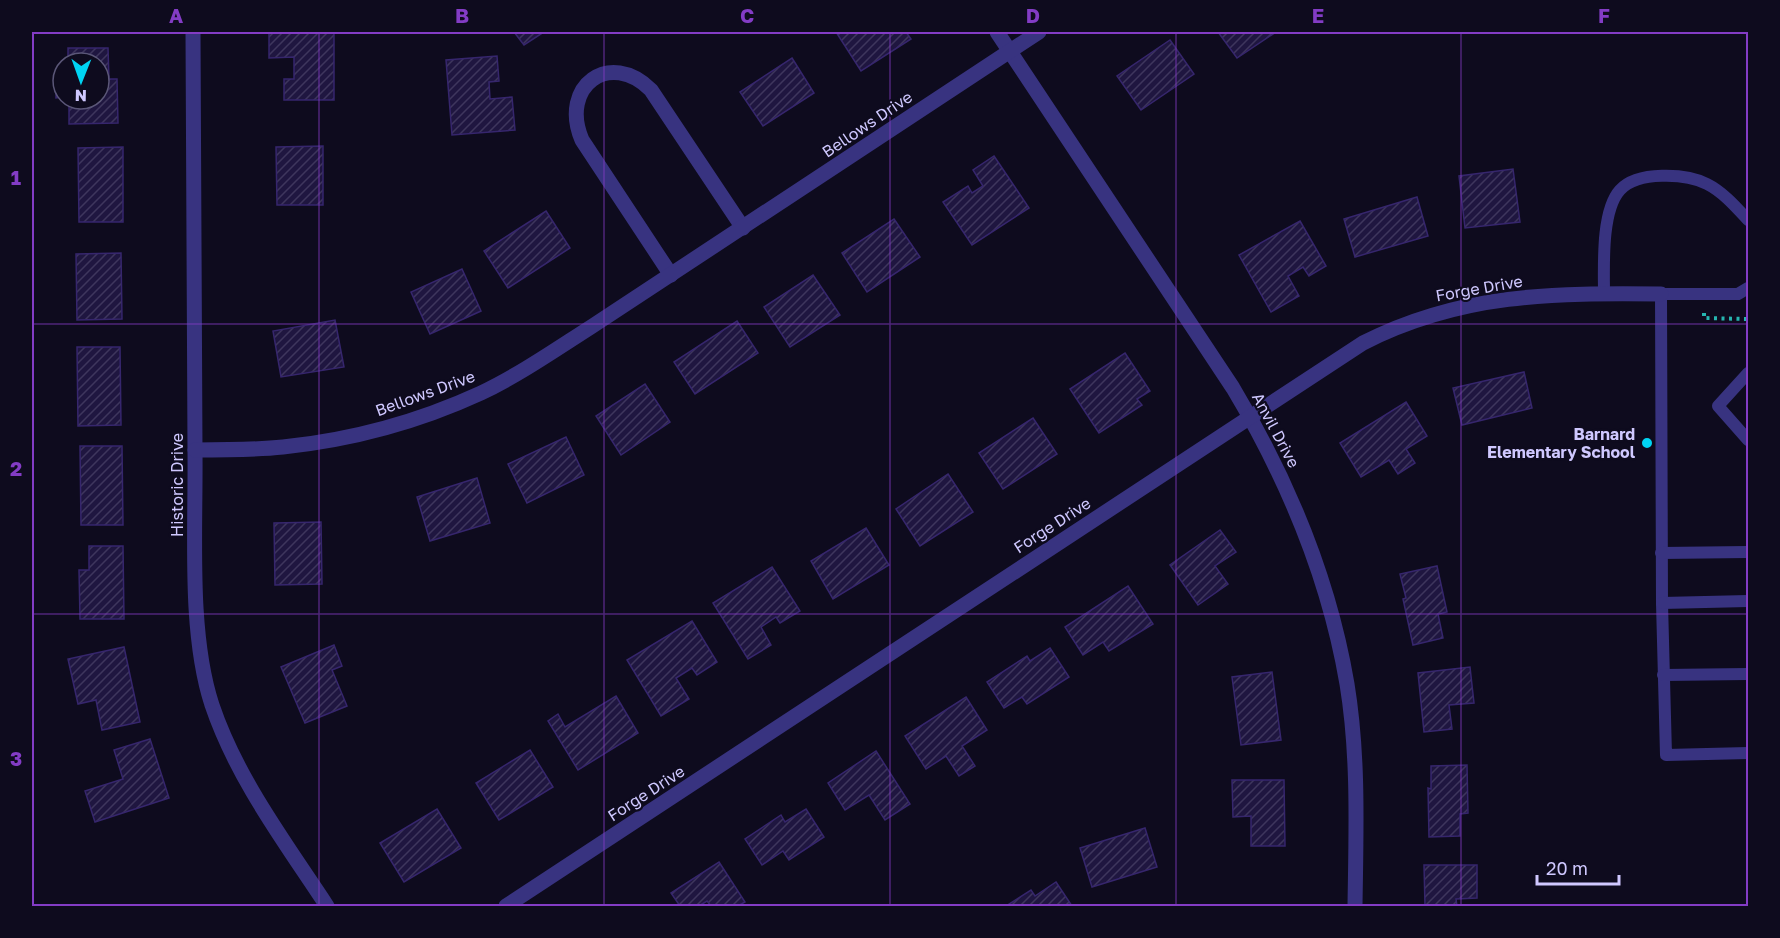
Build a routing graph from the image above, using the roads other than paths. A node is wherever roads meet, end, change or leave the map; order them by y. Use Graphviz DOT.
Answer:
graph roads {
  1 [pos="193,32"];
  2 [pos="997,32"];
  3 [pos="1039,32"];
  4 [pos="1010,50"];
  5 [pos="1749,220"];
  6 [pos="743,228"];
  7 [pos="671,275"];
  8 [pos="1749,288"];
  9 [pos="1604,294"];
  10 [pos="1661,294"];
  11 [pos="1749,373"];
  12 [pos="1250,417"];
  13 [pos="1749,440"];
  14 [pos="195,450"];
  15 [pos="1749,552"];
  16 [pos="1661,553"];
  17 [pos="1749,601"];
  18 [pos="1662,603"];
  19 [pos="1749,674"];
  20 [pos="1663,675"];
  21 [pos="1749,753"];
  22 [pos="327,906"];
  23 [pos="506,906"];
  24 [pos="1355,906"];
  1 -- 14 [label="street, Historic Drive"];
  2 -- 4 [label="street, Anvil Drive"];
  3 -- 4 [label="street, Bellows Drive"];
  4 -- 6 [label="street, Bellows Drive"];
  4 -- 12 [label="street, Anvil Drive"];
  5 -- 9 [label="lane"];
  6 -- 7 [label="street, Bellows Drive"];
  6 -- 7 [label="street"];
  7 -- 14 [label="street, Bellows Drive"];
  8 -- 10 [label="lane"];
  9 -- 10 [label="street, Forge Drive"];
  9 -- 12 [label="street, Forge Drive"];
  10 -- 16 [label="lane"];
  11 -- 13 [label="lane"];
  12 -- 23 [label="street, Forge Drive"];
  12 -- 24 [label="street, Anvil Drive"];
  14 -- 22 [label="street, Historic Drive"];
  15 -- 16 [label="lane"];
  16 -- 18 [label="lane"];
  17 -- 18 [label="lane"];
  18 -- 20 [label="lane"];
  19 -- 20 [label="lane"];
  20 -- 21 [label="lane"];
}
